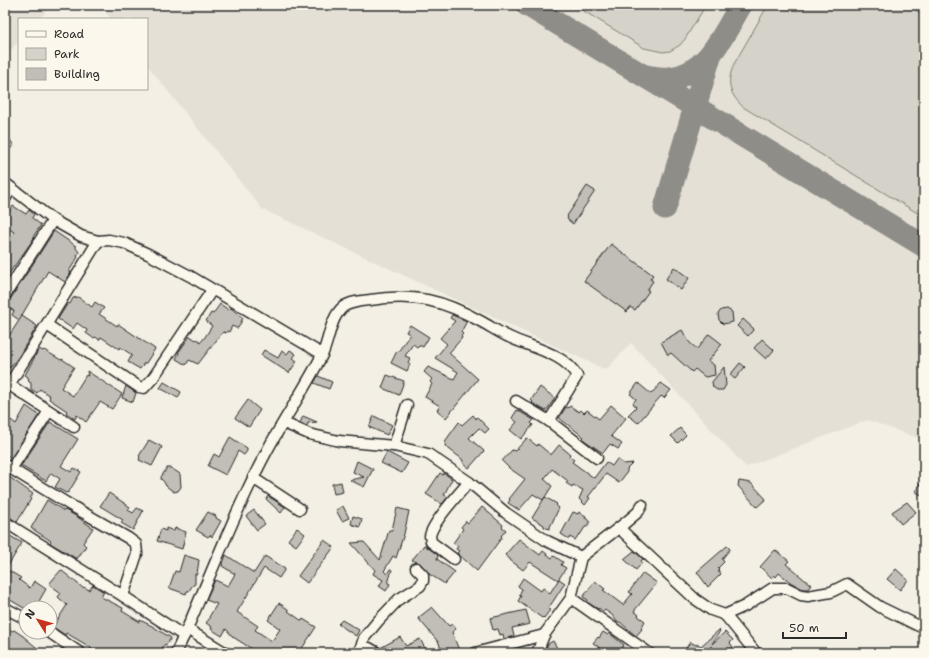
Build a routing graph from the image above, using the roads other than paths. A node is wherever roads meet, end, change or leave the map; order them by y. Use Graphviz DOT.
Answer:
graph roads {
  1 [pos="8,186"];
  2 [pos="5,199"];
  3 [pos="53,220"];
  4 [pos="98,241"];
  5 [pos="212,290"];
  6 [pos="5,295"];
  7 [pos="46,325"];
  8 [pos="322,354"];
  9 [pos="7,383"];
  10 [pos="516,401"];
  11 [pos="407,405"];
  12 [pos="49,411"];
  13 [pos="549,421"];
  14 [pos="284,423"];
  15 [pos="74,427"];
  16 [pos="394,446"];
  17 [pos="597,458"];
  18 [pos="8,467"];
  19 [pos="253,478"];
  20 [pos="469,482"];
  21 [pos="642,505"];
  22 [pos="300,509"];
  23 [pos="5,522"];
  24 [pos="619,528"];
  25 [pos="581,557"];
  26 [pos="454,559"];
  27 [pos="416,568"];
  28 [pos="123,596"];
  29 [pos="571,598"];
  30 [pos="5,608"];
  31 [pos="18,615"];
  32 [pos="725,615"];
  33 [pos="921,627"];
  34 [pos="186,632"];
  35 [pos="544,635"];
  36 [pos="58,638"];
  37 [pos="359,650"];
  38 [pos="481,652"];
  39 [pos="80,653"];
  40 [pos="176,653"];
  41 [pos="226,653"];
  42 [pos="378,653"];
  43 [pos="537,653"];
  44 [pos="649,653"];
  45 [pos="756,653"];
  1 -- 2 [label="street"];
  1 -- 3 [label="street"];
  3 -- 4 [label="street"];
  3 -- 6 [label="street"];
  4 -- 5 [label="street"];
  4 -- 7 [label="street"];
  5 -- 7 [label="street"];
  5 -- 8 [label="street"];
  7 -- 9 [label="street"];
  8 -- 13 [label="street"];
  8 -- 14 [label="street"];
  9 -- 12 [label="street"];
  10 -- 13 [label="street"];
  11 -- 16 [label="street"];
  12 -- 15 [label="street"];
  12 -- 18 [label="street"];
  13 -- 17 [label="street"];
  14 -- 16 [label="street"];
  14 -- 19 [label="street"];
  16 -- 20 [label="street"];
  18 -- 28 [label="street"];
  19 -- 22 [label="street"];
  19 -- 34 [label="street"];
  20 -- 25 [label="street"];
  20 -- 26 [label="street"];
  21 -- 24 [label="street"];
  23 -- 28 [label="street"];
  24 -- 25 [label="street"];
  24 -- 32 [label="street"];
  25 -- 29 [label="street"];
  27 -- 37 [label="street"];
  28 -- 34 [label="street"];
  29 -- 35 [label="street"];
  29 -- 44 [label="street"];
  30 -- 31 [label="street"];
  32 -- 33 [label="street"];
  32 -- 45 [label="street"];
  34 -- 40 [label="street"];
  34 -- 41 [label="street"];
  35 -- 38 [label="street"];
  35 -- 43 [label="street"];
  36 -- 39 [label="street"];
  37 -- 42 [label="street"];
}
